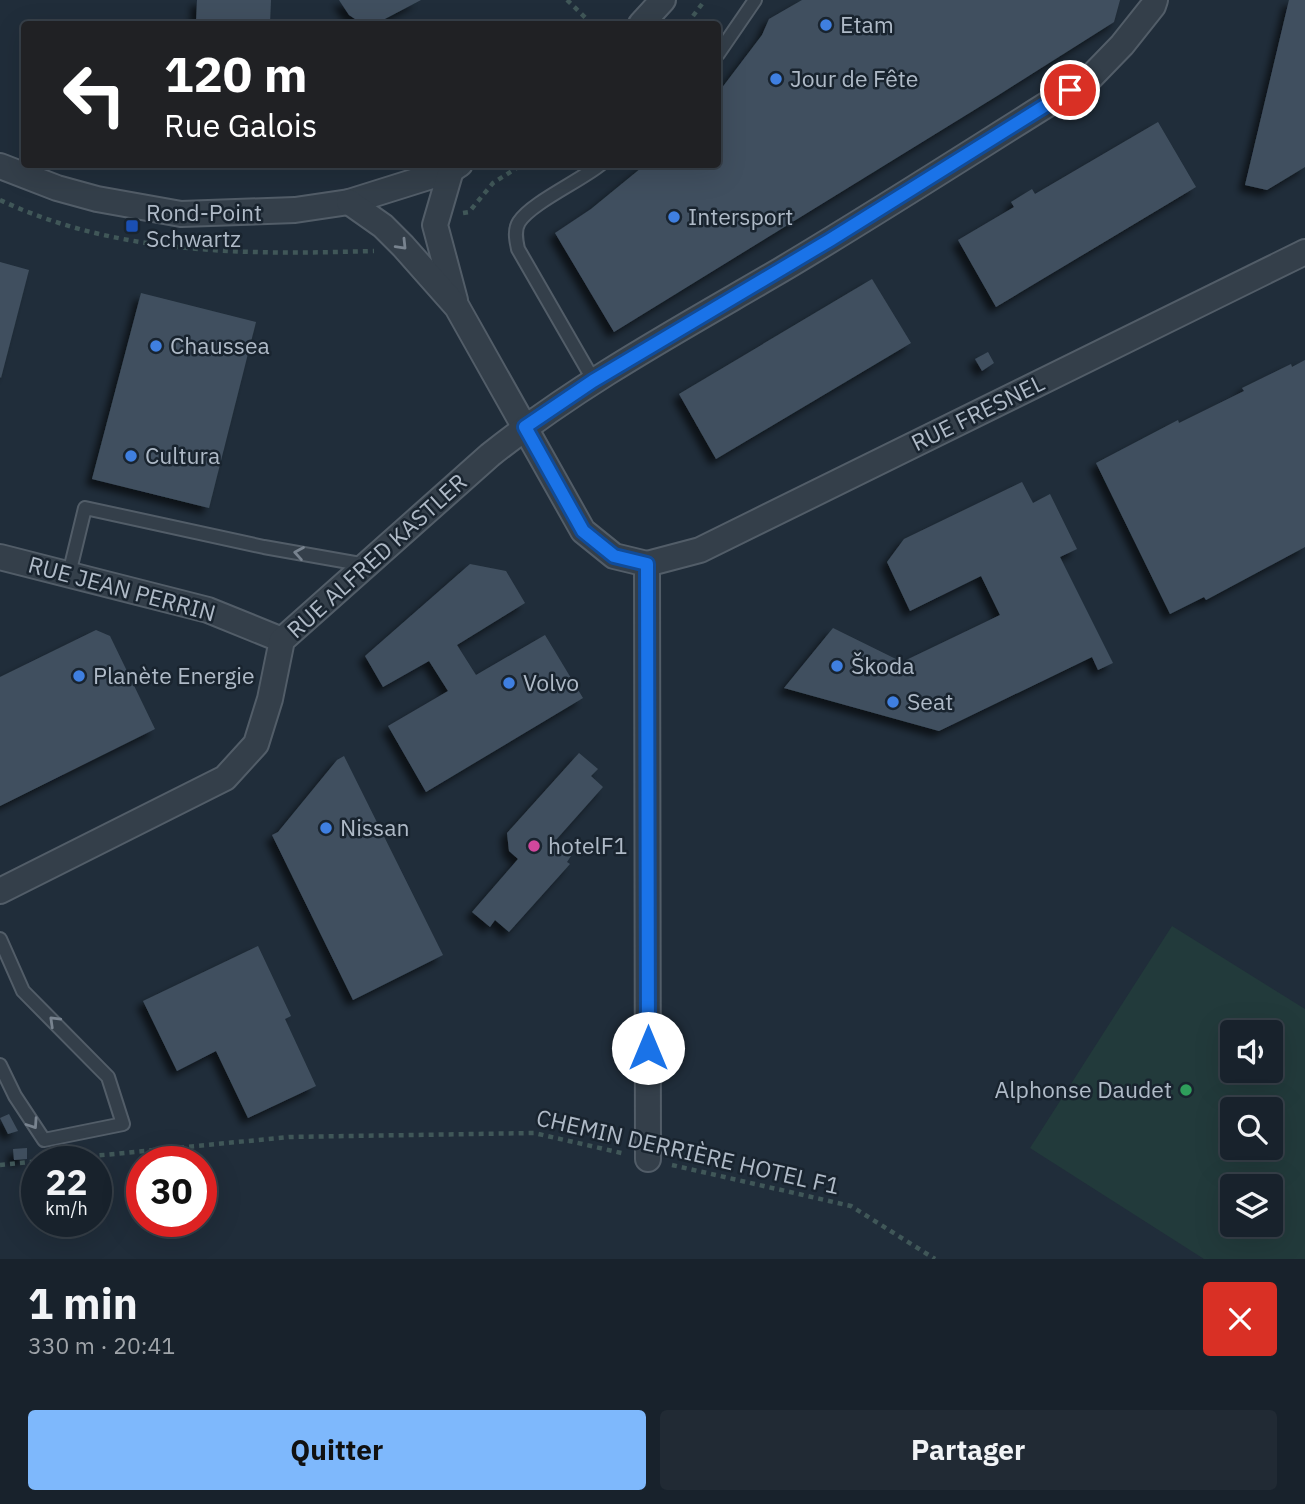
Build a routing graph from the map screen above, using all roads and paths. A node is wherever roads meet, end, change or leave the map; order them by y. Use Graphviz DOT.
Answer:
graph roads {
  1 [pos="567,0"];
  2 [pos="705,0"];
  3 [pos="755,0"];
  4 [pos="1154,0"];
  5 [pos="589,21"];
  6 [pos="689,21"];
  7 [pos="721,50"];
  8 [pos="0,166"];
  9 [pos="452,168"];
  10 [pos="455,168"];
  11 [pos="517,168"];
  12 [pos="595,168"];
  13 [pos="349,202"];
  14 [pos="461,214"];
  15 [pos="1305,252"];
  16 [pos="457,307"];
  17 [pos="593,381"];
  18 [pos="525,427"];
  19 [pos="0,557"];
  20 [pos="647,564"];
  21 [pos="366,565"];
  22 [pos="69,574"];
  23 [pos="282,640"];
  24 [pos="0,891"];
  25 [pos="0,939"];
  26 [pos="0,1065"];
  27 [pos="648,1159"];
  28 [pos="0,1165"];
  29 [pos="935,1259"];
  1 -- 5 [label="path"];
  2 -- 6 [label="path"];
  3 -- 7 [label="lane"];
  4 -- 17 [label="street, RUE ALFRED KASTLER"];
  8 -- 13 [label="street"];
  9 -- 13 [label="street"];
  10 -- 16 [label="street"];
  11 -- 14 [label="path"];
  12 -- 17 [label="lane"];
  13 -- 16 [label="street, one-way"];
  15 -- 20 [label="street, RUE FRESNEL"];
  16 -- 18 [label="street"];
  17 -- 18 [label="street, RUE ALFRED KASTLER"];
  18 -- 20 [label="street"];
  18 -- 21 [label="street, RUE ALFRED KASTLER"];
  19 -- 22 [label="street, RUE JEAN PERRIN"];
  20 -- 27 [label="street"];
  21 -- 22 [label="lane, one-way"];
  21 -- 23 [label="street, RUE ALFRED KASTLER"];
  22 -- 23 [label="street, RUE JEAN PERRIN"];
  23 -- 24 [label="street, RUE ALFRED KASTLER"];
  26 -- 25 [label="lane, one-way"];
  27 -- 28 [label="path, CHEMIN DERRIÈRE HOTEL F1"];
  27 -- 29 [label="path, CHEMIN DERRIÈRE HOTEL F1"];
}
